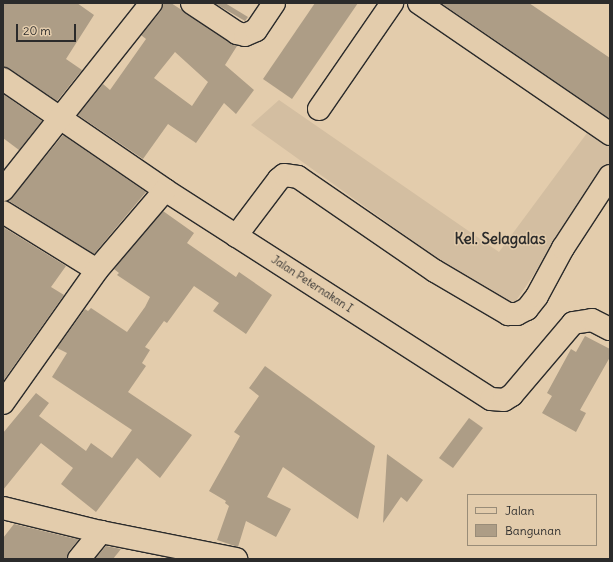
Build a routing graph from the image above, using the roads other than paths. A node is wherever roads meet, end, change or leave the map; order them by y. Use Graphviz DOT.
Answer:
graph roads {
  1 [pos="151,3"];
  2 [pos="192,3"];
  3 [pos="274,3"];
  4 [pos="392,3"];
  5 [pos="419,3"];
  6 [pos="3,79"];
  7 [pos="320,109"];
  8 [pos="60,118"];
  9 [pos="610,134"];
  10 [pos="610,176"];
  11 [pos="3,190"];
  12 [pos="164,190"];
  13 [pos="3,212"];
  14 [pos="236,236"];
  15 [pos="97,270"];
  16 [pos="610,329"];
  17 [pos="3,403"];
  18 [pos="3,508"];
  19 [pos="101,532"];
  20 [pos="80,559"];
  21 [pos="236,559"];
  1 -- 8 [label="street"];
  2 -- 3 [label="street"];
  4 -- 7 [label="street"];
  5 -- 9 [label="street"];
  6 -- 8 [label="street, Jalan Peternakan I"];
  8 -- 11 [label="street"];
  8 -- 12 [label="street, Jalan Peternakan I"];
  10 -- 14 [label="street"];
  12 -- 14 [label="street, Jalan Peternakan I"];
  12 -- 15 [label="street"];
  13 -- 15 [label="street"];
  14 -- 16 [label="street, Jalan Peternakan I"];
  15 -- 17 [label="street"];
  18 -- 19 [label="street"];
  19 -- 20 [label="street"];
  19 -- 21 [label="street"];
}
